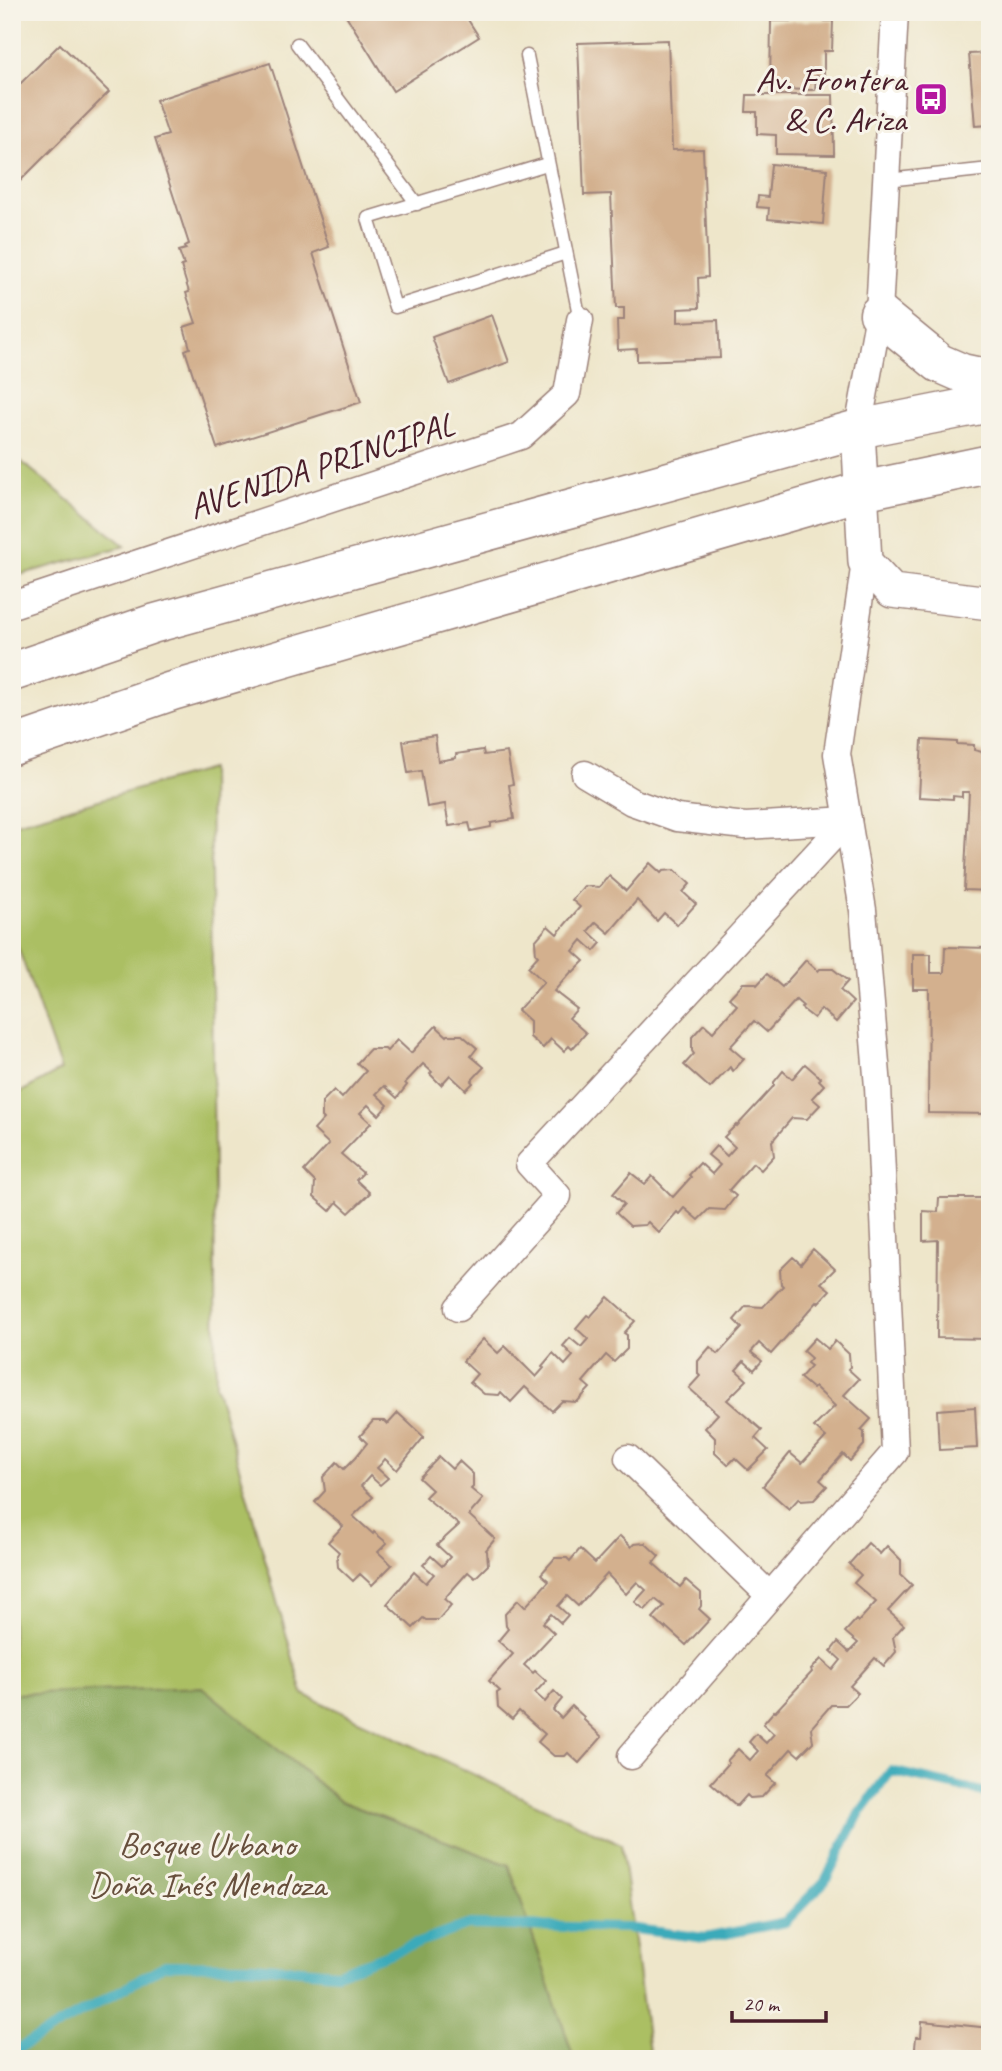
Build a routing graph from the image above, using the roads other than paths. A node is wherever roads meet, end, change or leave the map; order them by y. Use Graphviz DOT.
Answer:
graph roads {
  1 [pos="895,12"];
  2 [pos="297,44"];
  3 [pos="527,56"];
  4 [pos="547,164"];
  5 [pos="990,169"];
  6 [pos="887,180"];
  7 [pos="417,204"];
  8 [pos="566,253"];
  9 [pos="879,314"];
  10 [pos="580,320"];
  11 [pos="990,379"];
  12 [pos="990,403"];
  13 [pos="858,429"];
  14 [pos="990,464"];
  15 [pos="861,491"];
  16 [pos="865,562"];
  17 [pos="990,603"];
  18 [pos="12,605"];
  19 [pos="12,672"];
  20 [pos="12,746"];
  21 [pos="585,774"];
  22 [pos="848,820"];
  23 [pos="458,1308"];
  24 [pos="628,1458"];
  25 [pos="769,1595"];
  26 [pos="631,1756"];
  1 -- 6 [label="street"];
  2 -- 7 [label="lane"];
  3 -- 4 [label="lane"];
  4 -- 7 [label="lane"];
  4 -- 8 [label="lane"];
  5 -- 6 [label="lane"];
  6 -- 9 [label="street"];
  7 -- 8 [label="lane"];
  8 -- 10 [label="lane"];
  9 -- 11 [label="highway"];
  9 -- 13 [label="street"];
  10 -- 18 [label="street, AVENIDA PRINCIPAL"];
  12 -- 13 [label="highway"];
  13 -- 15 [label="street"];
  13 -- 19 [label="highway"];
  14 -- 15 [label="highway"];
  15 -- 16 [label="street"];
  15 -- 20 [label="highway"];
  16 -- 17 [label="street"];
  16 -- 22 [label="street"];
  21 -- 22 [label="street"];
  22 -- 23 [label="street"];
  22 -- 25 [label="street"];
  24 -- 25 [label="street"];
  25 -- 26 [label="street"];
}
